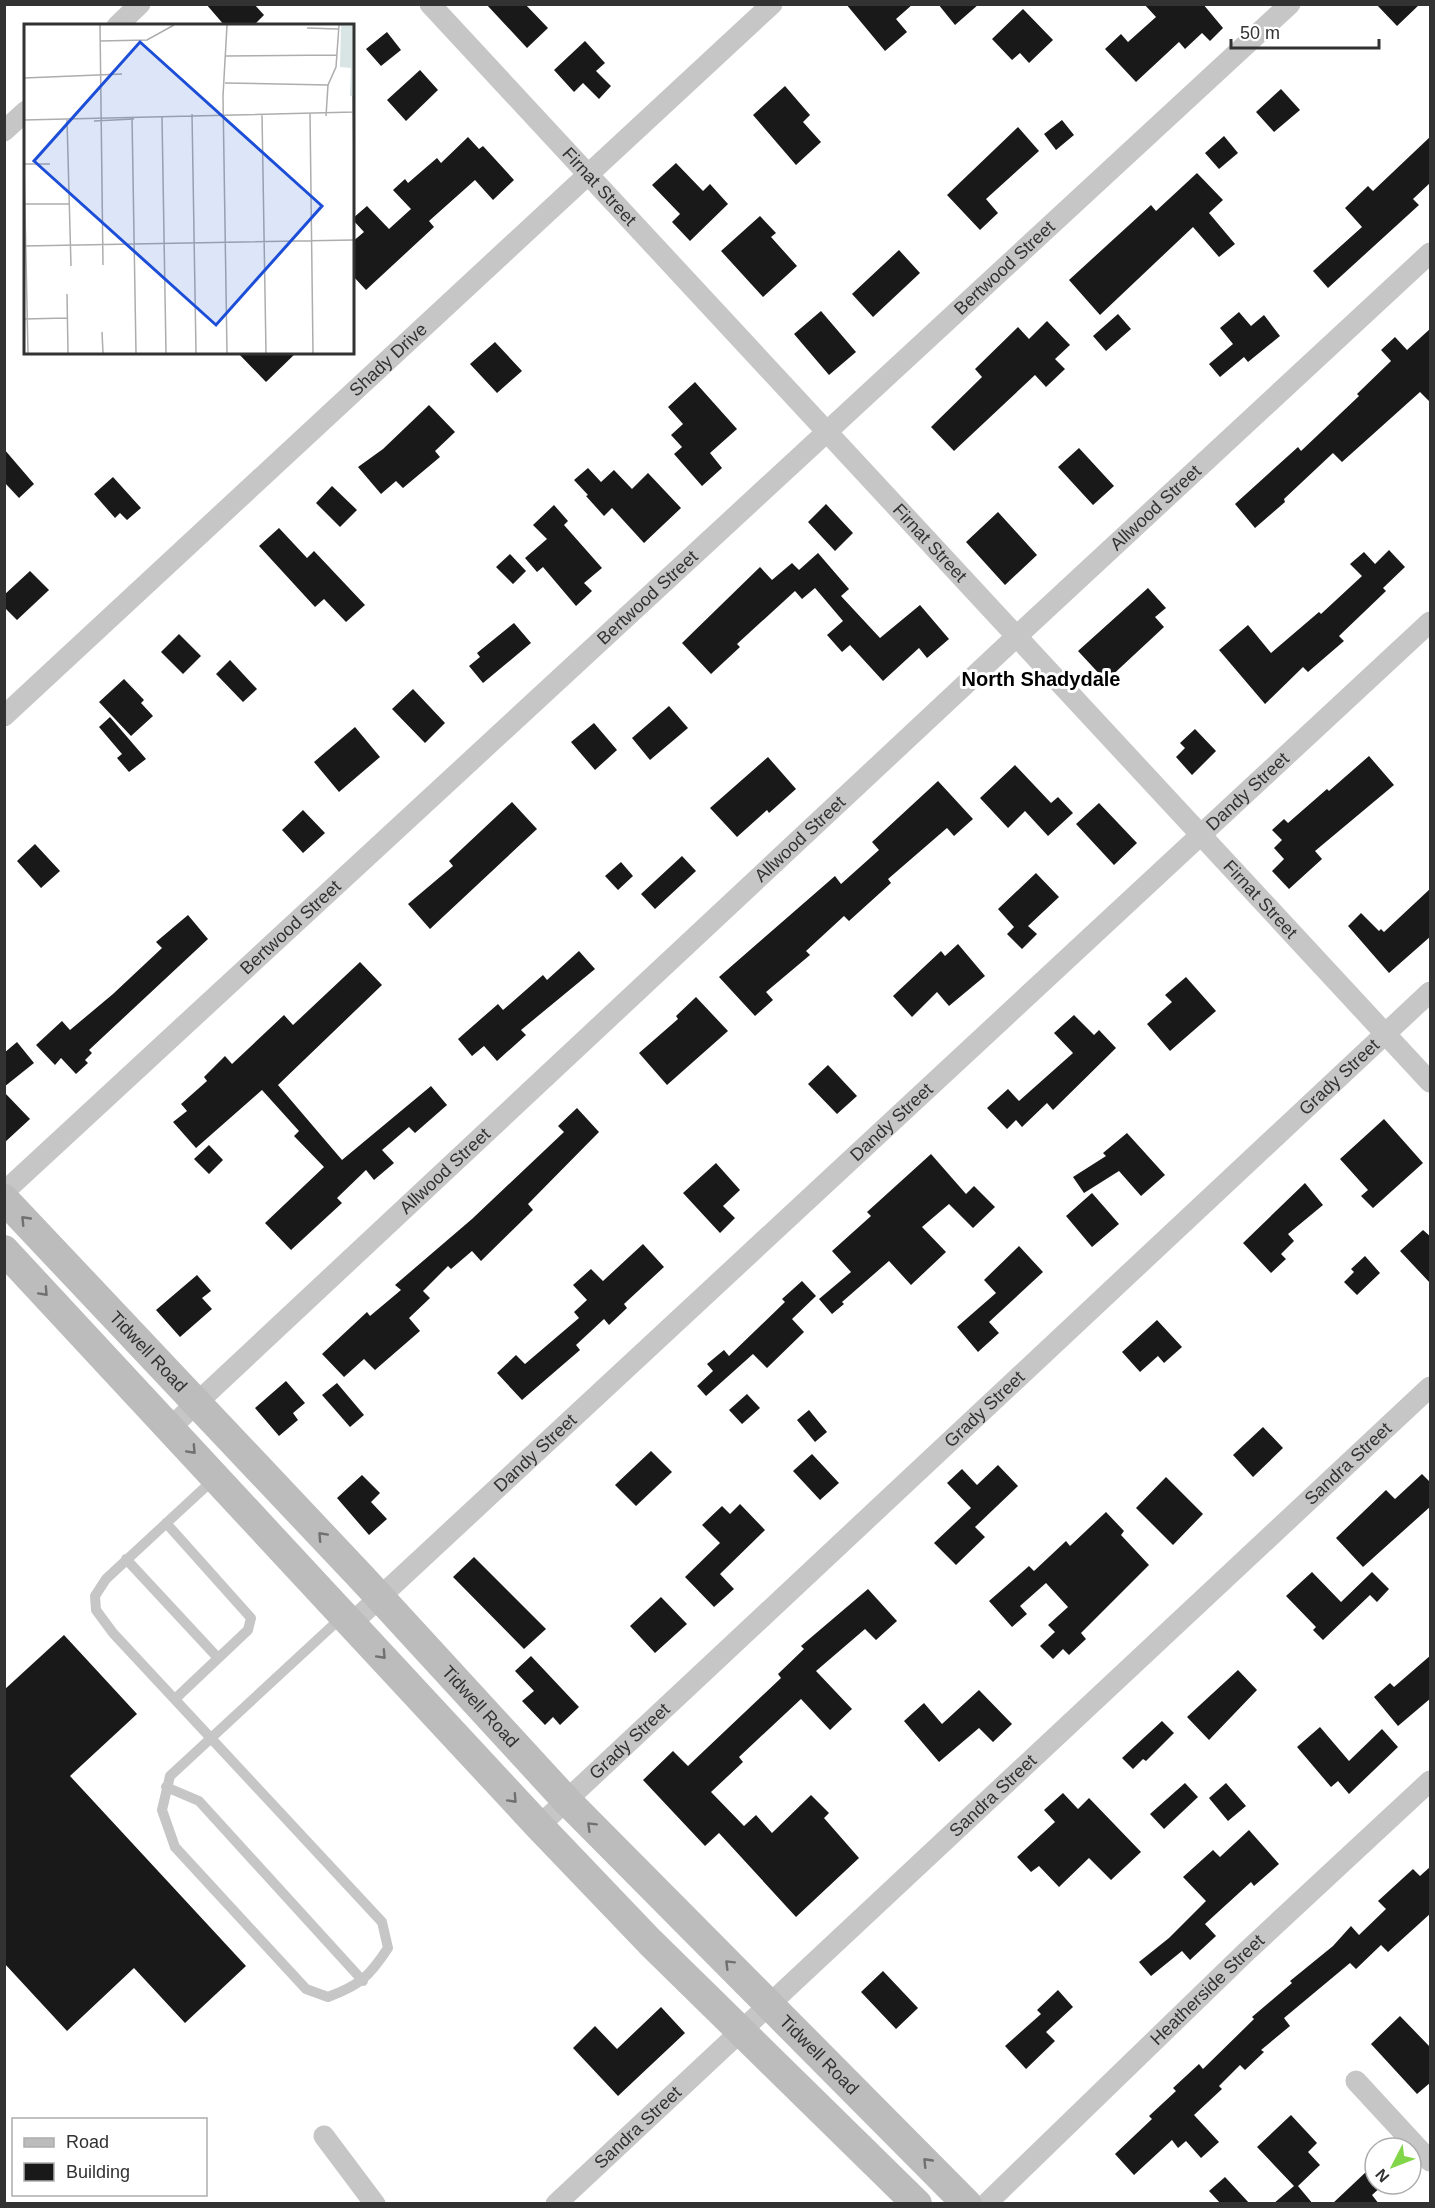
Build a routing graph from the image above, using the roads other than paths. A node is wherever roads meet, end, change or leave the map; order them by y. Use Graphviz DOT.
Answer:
graph roads {
  1 [pos="140,4"];
  2 [pos="430,4"];
  3 [pos="771,4"];
  4 [pos="1290,4"];
  5 [pos="119,24"];
  6 [pos="24,113"];
  7 [pos="4,131"];
  8 [pos="588,175"];
  9 [pos="1431,253"];
  10 [pos="828,433"];
  11 [pos="1431,622"];
  12 [pos="1017,636"];
  13 [pos="4,716"];
  14 [pos="1200,835"];
  15 [pos="1431,992"];
  16 [pos="1386,1033"];
  17 [pos="1431,1082"];
  18 [pos="4,1192"];
  19 [pos="4,1199"];
  20 [pos="4,1250"];
  21 [pos="1431,1387"];
  22 [pos="196,1402"];
  23 [pos="171,1427"];
  24 [pos="217,1477"];
  25 [pos="166,1523"];
  26 [pos="126,1559"];
  27 [pos="379,1597"];
  28 [pos="348,1619"];
  29 [pos="218,1658"];
  30 [pos="175,1699"];
  31 [pos="210,1736"];
  32 [pos="1431,1781"];
  33 [pos="166,1787"];
  34 [pos="566,1800"];
  35 [pos="539,1826"];
  36 [pos="363,1981"];
  37 [pos="770,2006"];
  38 [pos="742,2030"];
  39 [pos="1356,2081"];
  40 [pos="324,2136"];
  41 [pos="1431,2161"];
  42 [pos="375,2204"];
  43 [pos="556,2204"];
  44 [pos="917,2204"];
  45 [pos="968,2204"];
  46 [pos="986,2204"];
  1 -- 5 [label="street"];
  2 -- 8 [label="street, Firnat Street"];
  3 -- 8 [label="street, Shady Drive"];
  4 -- 10 [label="street, Bertwood Street"];
  6 -- 7 [label="street"];
  8 -- 10 [label="street, Firnat Street"];
  8 -- 13 [label="street, Shady Drive"];
  9 -- 12 [label="street, Allwood Street"];
  10 -- 12 [label="street, Firnat Street"];
  10 -- 18 [label="street, Bertwood Street"];
  11 -- 14 [label="street, Dandy Street"];
  12 -- 14 [label="street, Firnat Street"];
  12 -- 22 [label="street, Allwood Street"];
  14 -- 16 [label="street, Firnat Street"];
  14 -- 27 [label="street, Dandy Street"];
  15 -- 16 [label="street, Grady Street"];
  16 -- 17 [label="street, Firnat Street"];
  16 -- 34 [label="street, Grady Street"];
  22 -- 19 [label="main road, Tidwell Road, one-way"];
  20 -- 23 [label="main road, Tidwell Road, one-way"];
  21 -- 37 [label="street, Sandra Street"];
  22 -- 23 [label="street, Allwood Street"];
  27 -- 22 [label="main road, Tidwell Road, one-way"];
  23 -- 24 [label="main road, Tidwell Road, one-way"];
  24 -- 25 [label="lane"];
  24 -- 28 [label="main road, Tidwell Road"];
  25 -- 26 [label="lane"];
  25 -- 29 [label="lane"];
  26 -- 29 [label="lane"];
  26 -- 30 [label="lane"];
  27 -- 28 [label="street, Dandy Street"];
  27 -- 34 [label="main road, Tidwell Road"];
  28 -- 31 [label="lane"];
  28 -- 35 [label="main road, Tidwell Road, one-way"];
  29 -- 30 [label="lane"];
  30 -- 31 [label="lane"];
  31 -- 33 [label="lane"];
  31 -- 36 [label="lane"];
  32 -- 46 [label="street, Heatherside Street"];
  33 -- 36 [label="lane"];
  33 -- 36 [label="lane"];
  34 -- 35 [label="street, Grady Street"];
  37 -- 34 [label="main road, Tidwell Road, one-way"];
  35 -- 38 [label="main road, Tidwell Road"];
  37 -- 38 [label="street, Sandra Street"];
  45 -- 37 [label="main road, Tidwell Road, one-way"];
  38 -- 43 [label="street, Sandra Street"];
  38 -- 44 [label="main road, Tidwell Road"];
  39 -- 41 [label="street"];
  40 -- 42 [label="street"];
}
